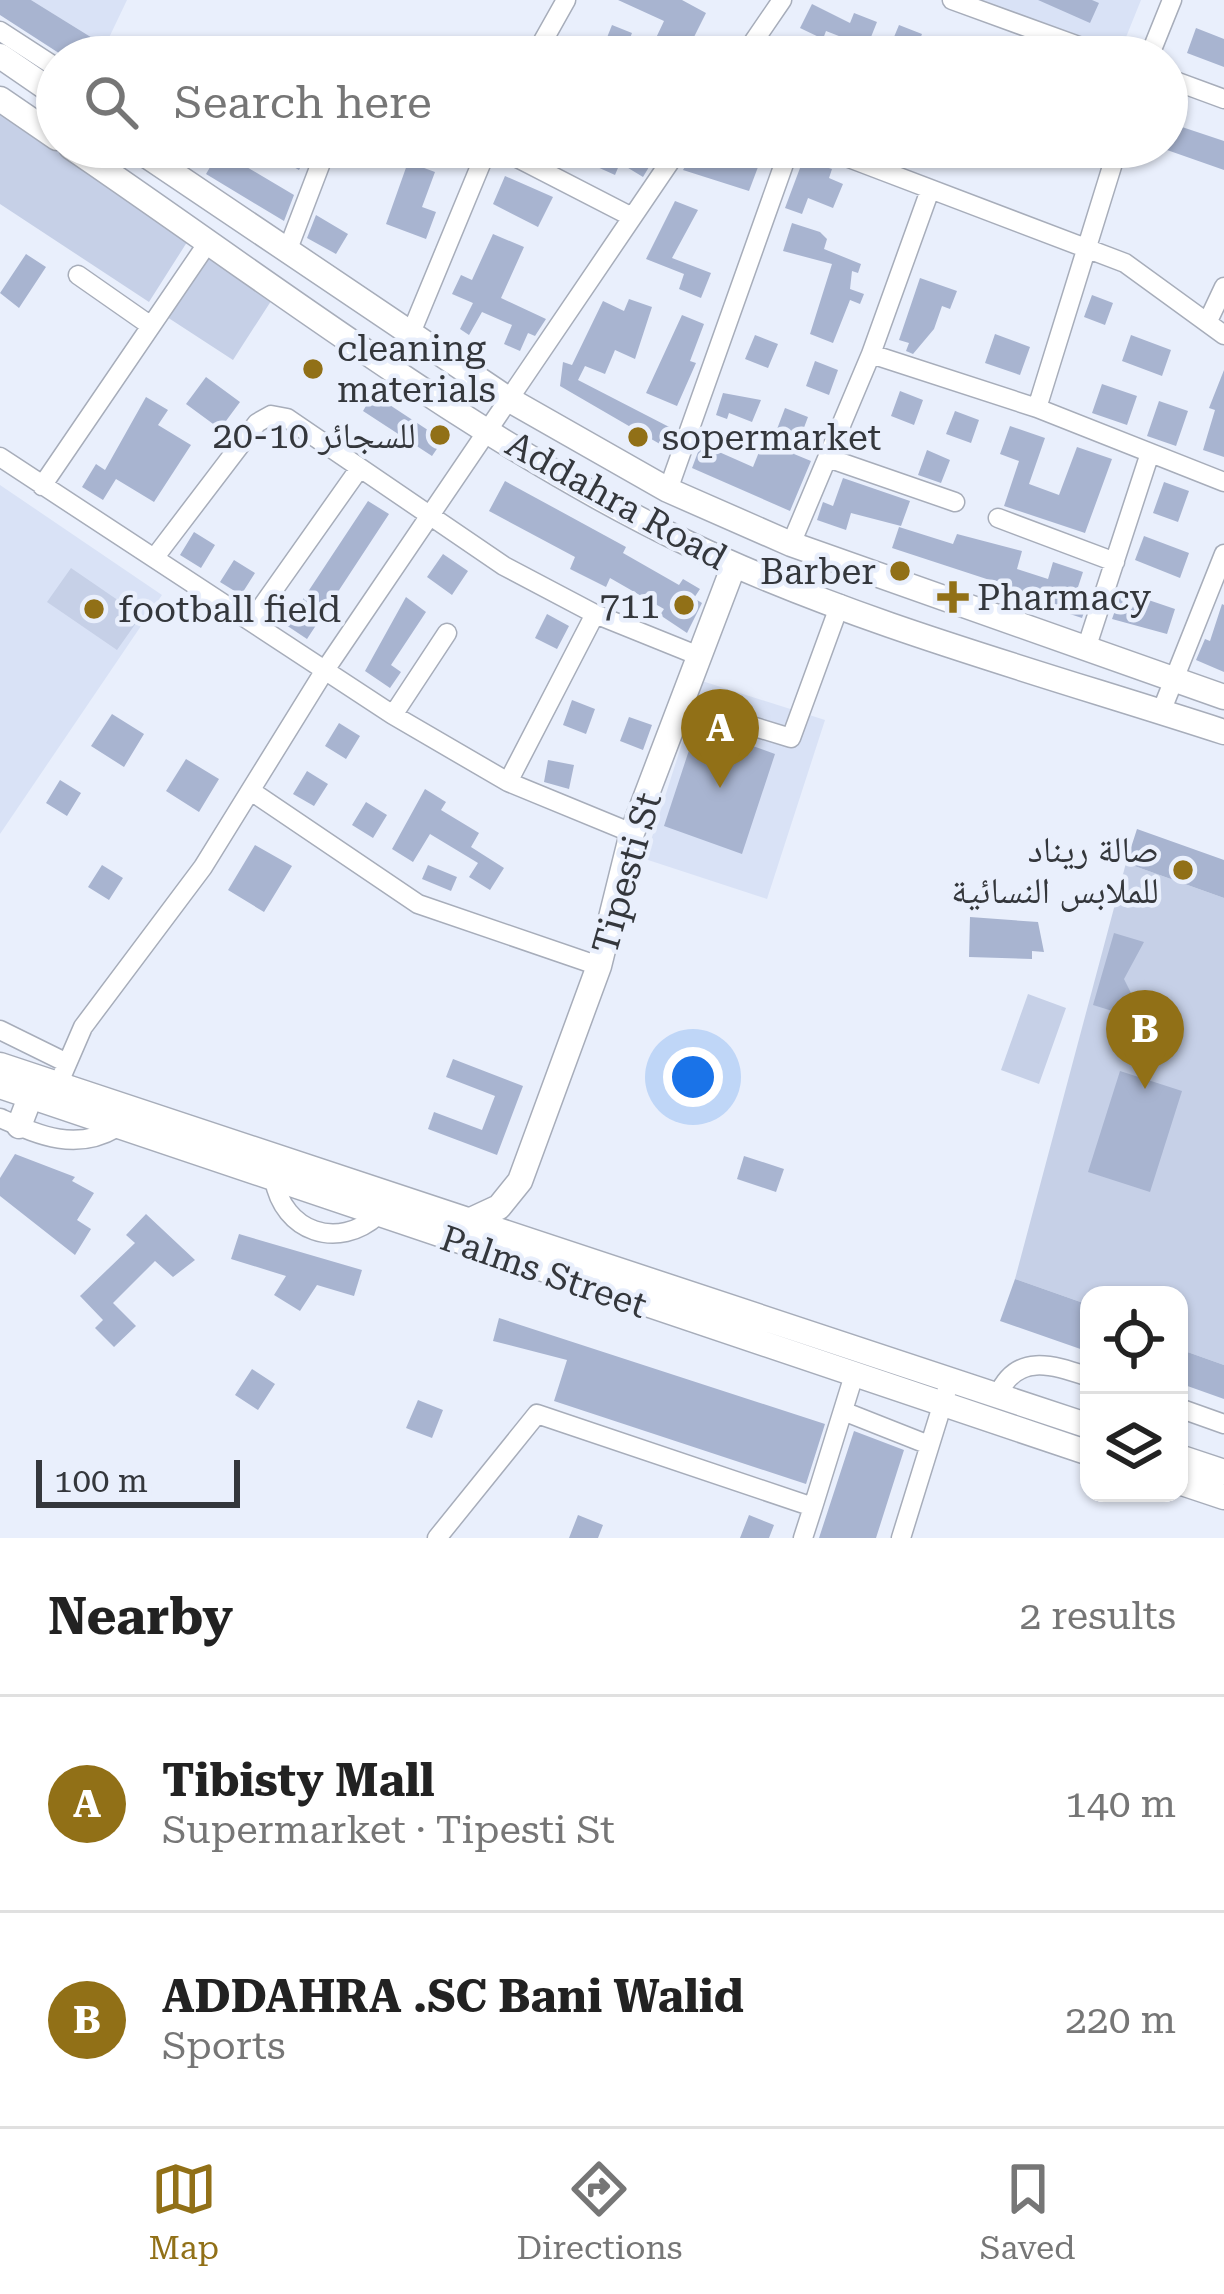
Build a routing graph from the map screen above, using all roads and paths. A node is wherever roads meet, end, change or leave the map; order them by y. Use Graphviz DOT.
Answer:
graph roads {
  1 [pos="566,0"];
  2 [pos="782,0"];
  3 [pos="952,0"];
  4 [pos="1172,0"];
  5 [pos="0,31"];
  6 [pos="546,36"];
  7 [pos="757,36"];
  8 [pos="1051,36"];
  9 [pos="1157,36"];
  10 [pos="0,56"];
  11 [pos="31,64"];
  12 [pos="36,65"];
  13 [pos="36,70"];
  14 [pos="1188,86"];
  15 [pos="0,99"];
  16 [pos="1224,99"];
  17 [pos="36,124"];
  18 [pos="101,168"];
  19 [pos="170,168"];
  20 [pos="320,168"];
  21 [pos="483,168"];
  22 [pos="534,168"];
  23 [pos="666,168"];
  24 [pos="783,168"];
  25 [pos="874,168"];
  26 [pos="1111,168"];
  27 [pos="930,190"];
  28 [pos="632,217"];
  29 [pos="209,241"];
  30 [pos="1085,244"];
  31 [pos="288,249"];
  32 [pos="78,275"];
  33 [pos="1224,287"];
  34 [pos="1208,321"];
  35 [pos="151,326"];
  36 [pos="411,333"];
  37 [pos="1224,335"];
  38 [pos="871,354"];
  39 [pos="508,399"];
  40 [pos="1036,408"];
  41 [pos="486,428"];
  42 [pos="1150,454"];
  43 [pos="0,457"];
  44 [pos="828,458"];
  45 [pos="359,469"];
  46 [pos="1224,482"];
  47 [pos="42,486"];
  48 [pos="668,490"];
  49 [pos="955,502"];
  50 [pos="429,517"];
  51 [pos="998,518"];
  52 [pos="791,544"];
  53 [pos="1224,554"];
  54 [pos="155,557"];
  55 [pos="1115,562"];
  56 [pos="734,565"];
  57 [pos="840,604"];
  58 [pos="595,614"];
  59 [pos="253,619"];
  60 [pos="447,633"];
  61 [pos="1086,649"];
  62 [pos="699,656"];
  63 [pos="326,670"];
  64 [pos="1173,680"];
  65 [pos="1224,697"];
  66 [pos="680,704"];
  67 [pos="1161,712"];
  68 [pos="393,715"];
  69 [pos="1224,732"];
  70 [pos="508,782"];
  71 [pos="250,791"];
  72 [pos="632,833"];
  73 [pos="599,966"];
  74 [pos="0,1030"];
  75 [pos="0,1065"];
  76 [pos="48,1082"];
  77 [pos="0,1086"];
  78 [pos="9,1122"];
  79 [pos="116,1128"];
  80 [pos="274,1179"];
  81 [pos="520,1181"];
  82 [pos="381,1204"];
  83 [pos="471,1220"];
  84 [pos="538,1240"];
  85 [pos="1080,1374"];
  86 [pos="854,1375"];
  87 [pos="946,1392"];
  88 [pos="998,1395"];
  89 [pos="843,1411"];
  90 [pos="1188,1411"];
  91 [pos="1080,1423"];
  92 [pos="1224,1424"];
  93 [pos="929,1445"];
  94 [pos="1080,1449"];
  95 [pos="1188,1460"];
  96 [pos="1224,1472"];
  97 [pos="1188,1485"];
  98 [pos="1224,1497"];
  99 [pos="813,1507"];
  100 [pos="437,1538"];
  101 [pos="803,1538"];
  102 [pos="901,1538"];
  1 -- 6 [label="street"];
  2 -- 7 [label="street"];
  3 -- 8 [label="street"];
  4 -- 9 [label="street"];
  5 -- 11 [label="street"];
  10 -- 11 [label="main road"];
  11 -- 12 [label="street"];
  11 -- 13 [label="main road"];
  14 -- 16 [label="street"];
  15 -- 17 [label="main road"];
  18 -- 29 [label="main road, Addahra Road"];
  19 -- 31 [label="main road, Addahra Road"];
  20 -- 31 [label="street"];
  21 -- 36 [label="street"];
  22 -- 28 [label="street"];
  23 -- 28 [label="street"];
  24 -- 48 [label="street"];
  25 -- 27 [label="street"];
  26 -- 30 [label="street"];
  27 -- 30 [label="street"];
  27 -- 38 [label="street"];
  28 -- 39 [label="street"];
  29 -- 35 [label="street"];
  29 -- 41 [label="main road, Addahra Road"];
  30 -- 34 [label="street"];
  30 -- 40 [label="street"];
  31 -- 36 [label="main road, Addahra Road"];
  32 -- 35 [label="street"];
  33 -- 34 [label="street"];
  34 -- 37 [label="street"];
  35 -- 47 [label="street"];
  36 -- 39 [label="main road, Addahra Road"];
  38 -- 40 [label="street"];
  38 -- 44 [label="street"];
  39 -- 41 [label="street"];
  39 -- 48 [label="main road, Addahra Road"];
  40 -- 42 [label="street"];
  41 -- 50 [label="street"];
  41 -- 56 [label="main road, Addahra Road"];
  42 -- 46 [label="street"];
  42 -- 55 [label="street"];
  43 -- 47 [label="street"];
  44 -- 49 [label="street"];
  44 -- 52 [label="street"];
  45 -- 50 [label="street"];
  45 -- 54 [label="street"];
  45 -- 59 [label="street"];
  47 -- 54 [label="street"];
  48 -- 52 [label="main road, Addahra Road"];
  50 -- 58 [label="street"];
  50 -- 63 [label="street"];
  51 -- 55 [label="street"];
  52 -- 61 [label="main road, Addahra Road"];
  53 -- 64 [label="street"];
  54 -- 59 [label="street"];
  55 -- 61 [label="street"];
  56 -- 57 [label="main road, Addahra Road"];
  56 -- 62 [label="main road, Tipesti St"];
  57 -- 66 [label="street"];
  57 -- 67 [label="main road, Addahra Road"];
  58 -- 62 [label="street"];
  58 -- 70 [label="street"];
  59 -- 63 [label="street"];
  60 -- 68 [label="street"];
  61 -- 64 [label="main road, Addahra Road"];
  62 -- 66 [label="main road, Tipesti St"];
  63 -- 68 [label="street"];
  63 -- 71 [label="street"];
  64 -- 65 [label="main road, Addahra Road"];
  64 -- 67 [label="street"];
  66 -- 72 [label="main road, Tipesti St"];
  67 -- 69 [label="main road, Addahra Road"];
  68 -- 70 [label="street"];
  70 -- 72 [label="street"];
  71 -- 73 [label="street"];
  71 -- 76 [label="street"];
  72 -- 73 [label="main road, Tipesti St"];
  73 -- 81 [label="main road, Tipesti St"];
  74 -- 76 [label="street"];
  75 -- 76 [label="main road, Palms Street"];
  76 -- 77 [label="main road, Palms Street"];
  76 -- 78 [label="main road"];
  76 -- 79 [label="main road, Palms Street"];
  76 -- 82 [label="main road, Palms Street"];
  78 -- 79 [label="street"];
  79 -- 80 [label="main road, Palms Street"];
  80 -- 82 [label="main road, Palms Street"];
  80 -- 82 [label="street"];
  81 -- 83 [label="main road"];
  81 -- 84 [label="main road"];
  82 -- 83 [label="main road, Palms Street"];
  82 -- 86 [label="main road, Palms Street"];
  83 -- 84 [label="main road, Palms Street"];
  84 -- 87 [label="main road, Palms Street"];
  85 -- 88 [label="street"];
  86 -- 87 [label="main road, Palms Street"];
  86 -- 89 [label="street"];
  87 -- 88 [label="main road, Palms Street"];
  87 -- 93 [label="street"];
  87 -- 94 [label="main road, Palms Street"];
  88 -- 91 [label="main road, Palms Street"];
  89 -- 93 [label="street"];
  89 -- 99 [label="street"];
  90 -- 92 [label="street"];
  93 -- 102 [label="street"];
  95 -- 96 [label="main road"];
  97 -- 98 [label="main road"];
  99 -- 100 [label="street"];
  99 -- 101 [label="street"];
}
